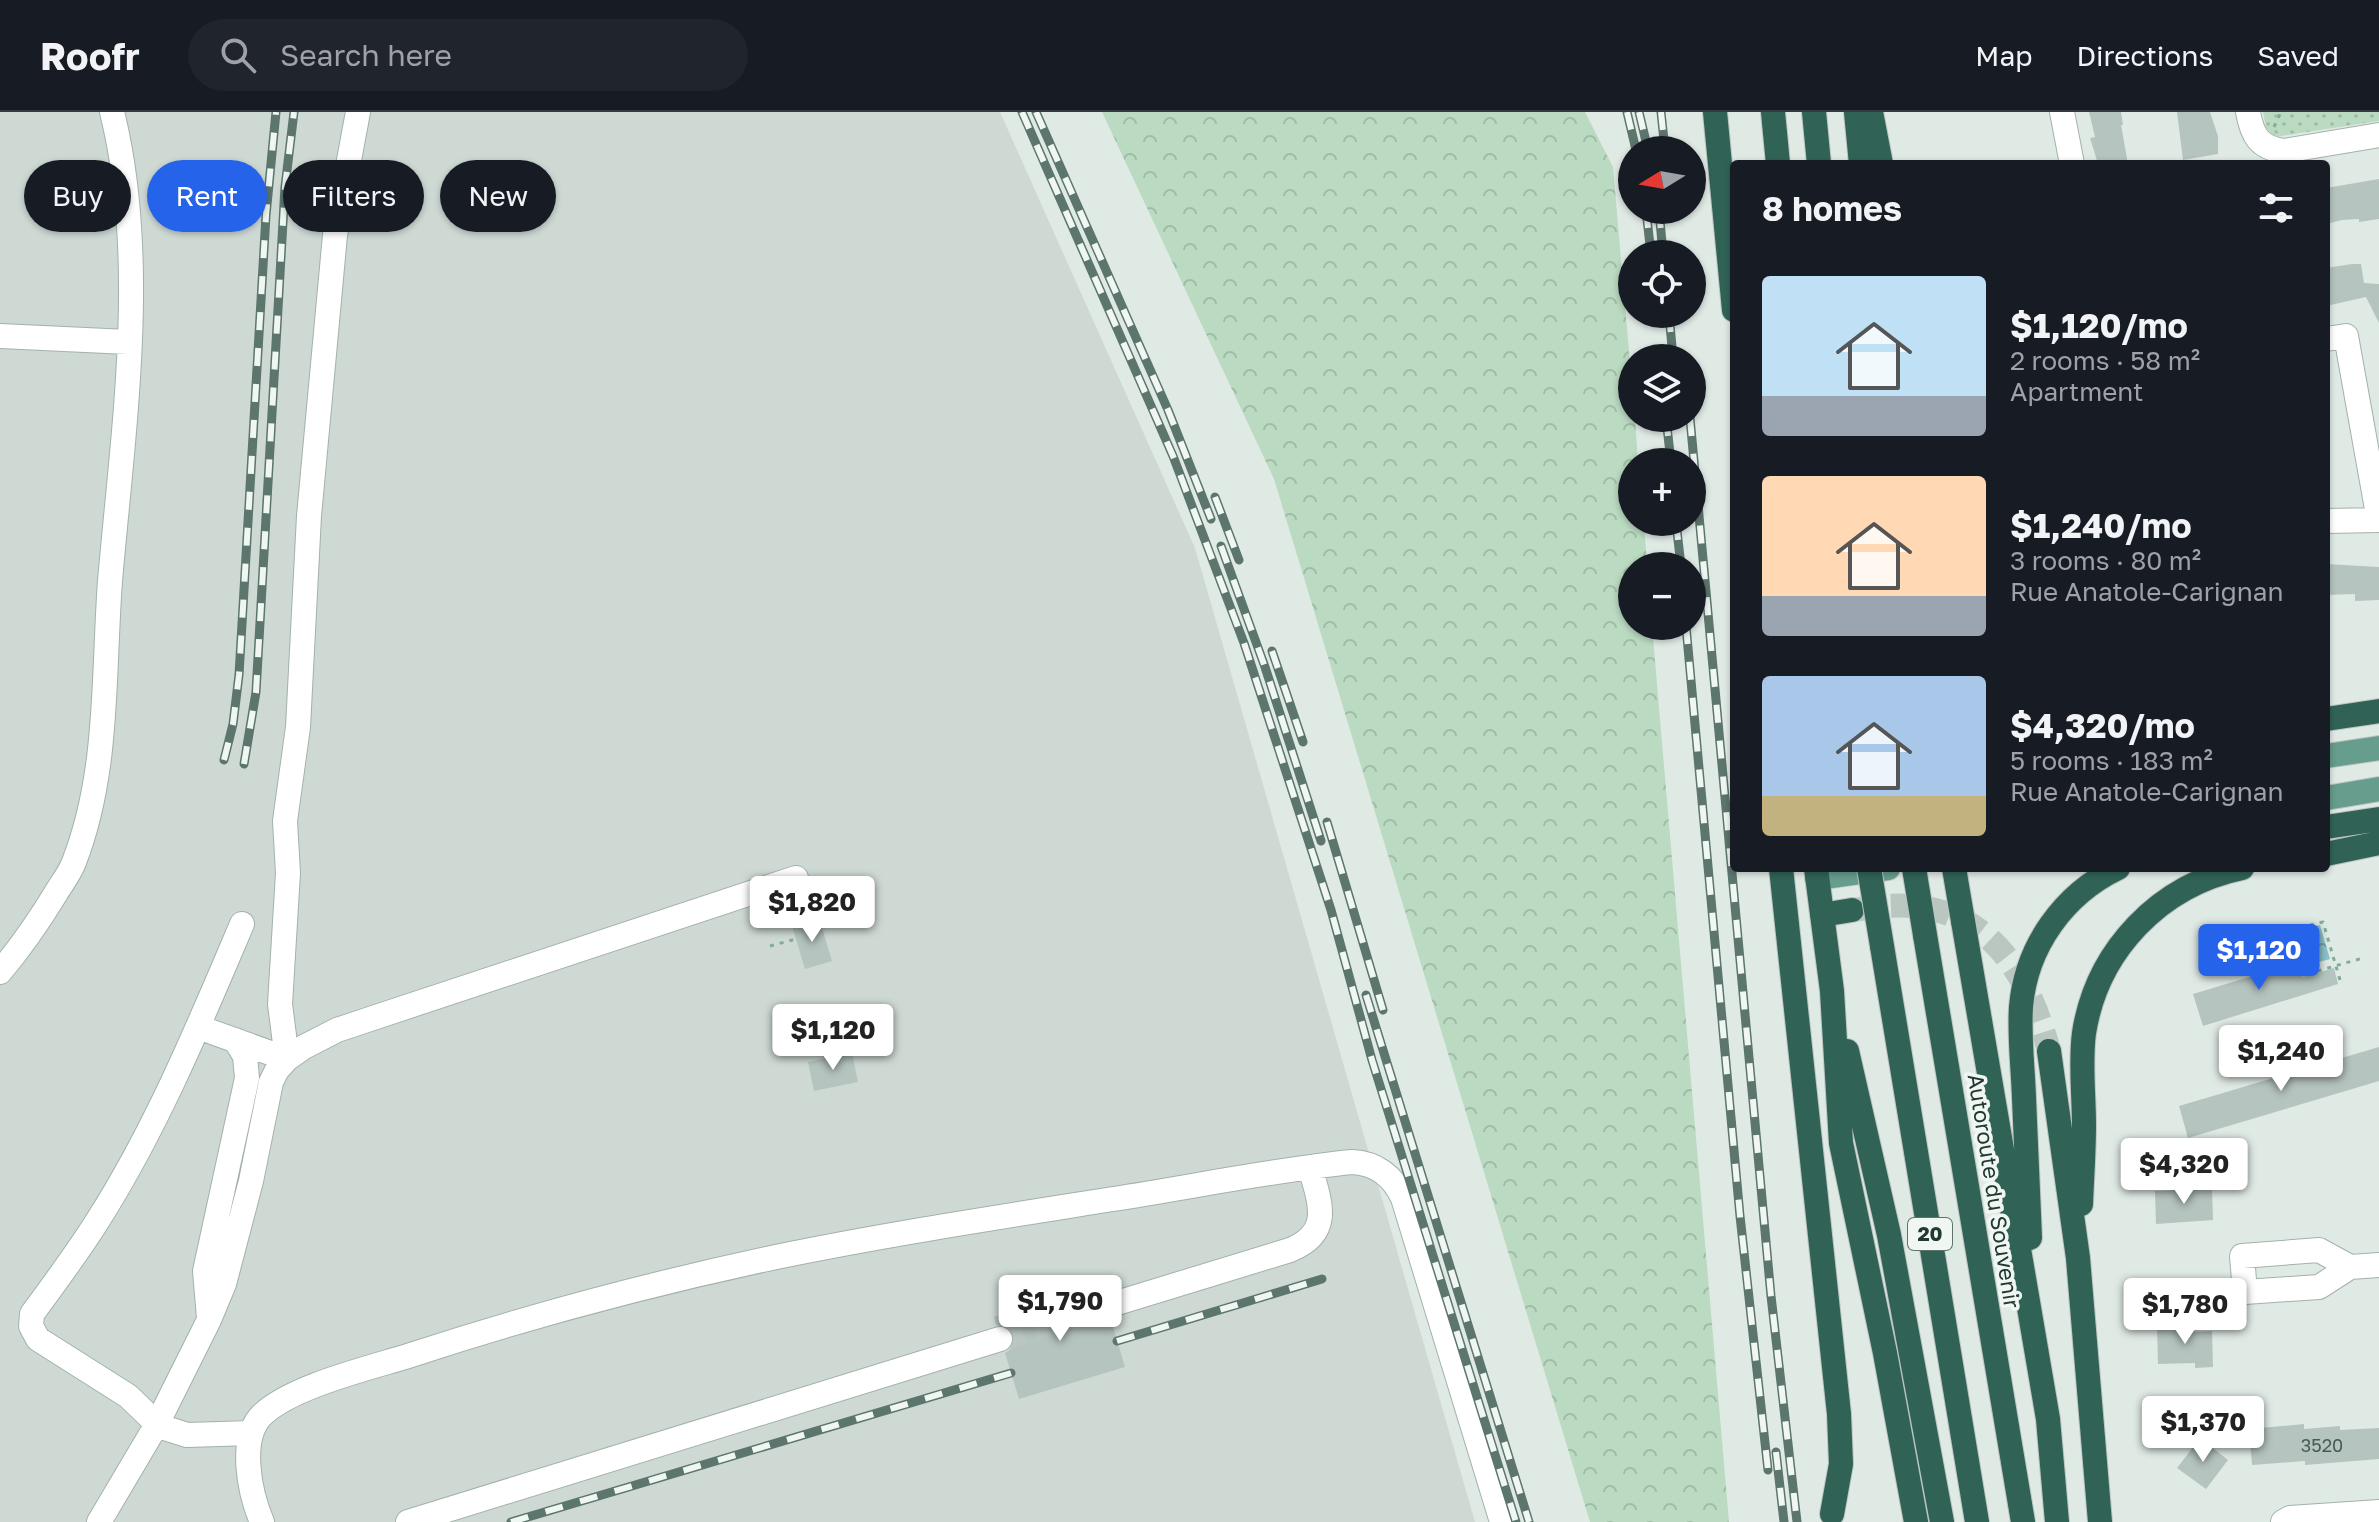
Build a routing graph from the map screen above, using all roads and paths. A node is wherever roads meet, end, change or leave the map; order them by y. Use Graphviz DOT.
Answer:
graph roads {
  1 [pos="112,112"];
  2 [pos="358,112"];
  3 [pos="1715,112"];
  4 [pos="1773,112"];
  5 [pos="1814,112"];
  6 [pos="1856,112"];
  7 [pos="1871,112"];
  8 [pos="2062,112"];
  9 [pos="2248,112"];
  10 [pos="2379,135"];
  11 [pos="1778,160"];
  12 [pos="1819,160"];
  13 [pos="1861,160"];
  14 [pos="1880,160"];
  15 [pos="2071,160"];
  16 [pos="1730,268"];
  17 [pos="0,336"];
  18 [pos="2330,338"];
  19 [pos="128,342"];
  20 [pos="2379,520"];
  21 [pos="2330,521"];
  22 [pos="2379,711"];
  23 [pos="2330,718"];
  24 [pos="2379,748"];
  25 [pos="2330,755"];
  26 [pos="2379,789"];
  27 [pos="2330,797"];
  28 [pos="2379,819"];
  29 [pos="2330,826"];
  30 [pos="2379,843"];
  31 [pos="2330,853"];
  32 [pos="1781,872"];
  33 [pos="1870,872"];
  34 [pos="1915,872"];
  35 [pos="1955,872"];
  36 [pos="2112,872"];
  37 [pos="2230,872"];
  38 [pos="1816,873"];
  39 [pos="796,878"];
  40 [pos="1852,910"];
  41 [pos="1822,915"];
  42 [pos="242,924"];
  43 [pos="796,939"];
  44 [pos="770,946"];
  45 [pos="2363,958"];
  46 [pos="2336,965"];
  47 [pos="0,972"];
  48 [pos="2340,980"];
  49 [pos="1832,991"];
  50 [pos="198,1027"];
  51 [pos="235,1040"];
  52 [pos="2049,1051"];
  53 [pos="287,1059"];
  54 [pos="1310,1168"];
  55 [pos="2078,1258"];
  56 [pos="2379,1265"];
  57 [pos="2350,1267"];
  58 [pos="1107,1306"];
  59 [pos="209,1320"];
  60 [pos="2034,1337"];
  61 [pos="1000,1339"];
  62 [pos="157,1424"];
  63 [pos="251,1433"];
  64 [pos="2379,1512"];
  65 [pos="1832,1514"];
  66 [pos="99,1522"];
  67 [pos="262,1522"];
  68 [pos="408,1522"];
  69 [pos="1502,1522"];
  70 [pos="1916,1522"];
  71 [pos="1942,1522"];
  72 [pos="1977,1522"];
  73 [pos="2023,1522"];
  74 [pos="2057,1522"];
  75 [pos="2100,1522"];
  76 [pos="2283,1522"];
  1 -- 19 [label="street"];
  2 -- 53 [label="street"];
  3 -- 16 [label="highway"];
  4 -- 11 [label="highway"];
  5 -- 12 [label="highway"];
  6 -- 13 [label="highway"];
  7 -- 14 [label="highway"];
  8 -- 15 [label="street"];
  9 -- 10 [label="street"];
  17 -- 19 [label="street"];
  18 -- 20 [label="street"];
  19 -- 47 [label="street"];
  20 -- 21 [label="street"];
  22 -- 23 [label="highway"];
  24 -- 25 [label="main road"];
  26 -- 27 [label="main road"];
  28 -- 29 [label="highway"];
  30 -- 31 [label="highway"];
  32 -- 65 [label="highway"];
  33 -- 72 [label="highway, 20, bridge"];
  34 -- 73 [label="highway, Autoroute du Souvenir / 20, bridge"];
  35 -- 60 [label="highway, bridge"];
  36 -- 60 [label="highway"];
  37 -- 55 [label="highway"];
  38 -- 41 [label="highway"];
  39 -- 53 [label="street"];
  40 -- 41 [label="highway"];
  41 -- 49 [label="highway"];
  42 -- 50 [label="street"];
  43 -- 44 [label="path"];
  45 -- 46 [label="path"];
  46 -- 46 [label="path"];
  46 -- 48 [label="path"];
  49 -- 70 [label="highway"];
  49 -- 71 [label="highway"];
  50 -- 51 [label="street"];
  50 -- 62 [label="street"];
  51 -- 53 [label="street"];
  51 -- 59 [label="street"];
  52 -- 55 [label="highway"];
  53 -- 59 [label="street"];
  54 -- 58 [label="street"];
  54 -- 63 [label="street"];
  54 -- 69 [label="street"];
  55 -- 75 [label="highway"];
  56 -- 57 [label="street"];
  59 -- 62 [label="street"];
  60 -- 74 [label="highway"];
  61 -- 68 [label="street"];
  62 -- 63 [label="street"];
  62 -- 66 [label="street"];
  63 -- 67 [label="street"];
  64 -- 76 [label="street"];
}
